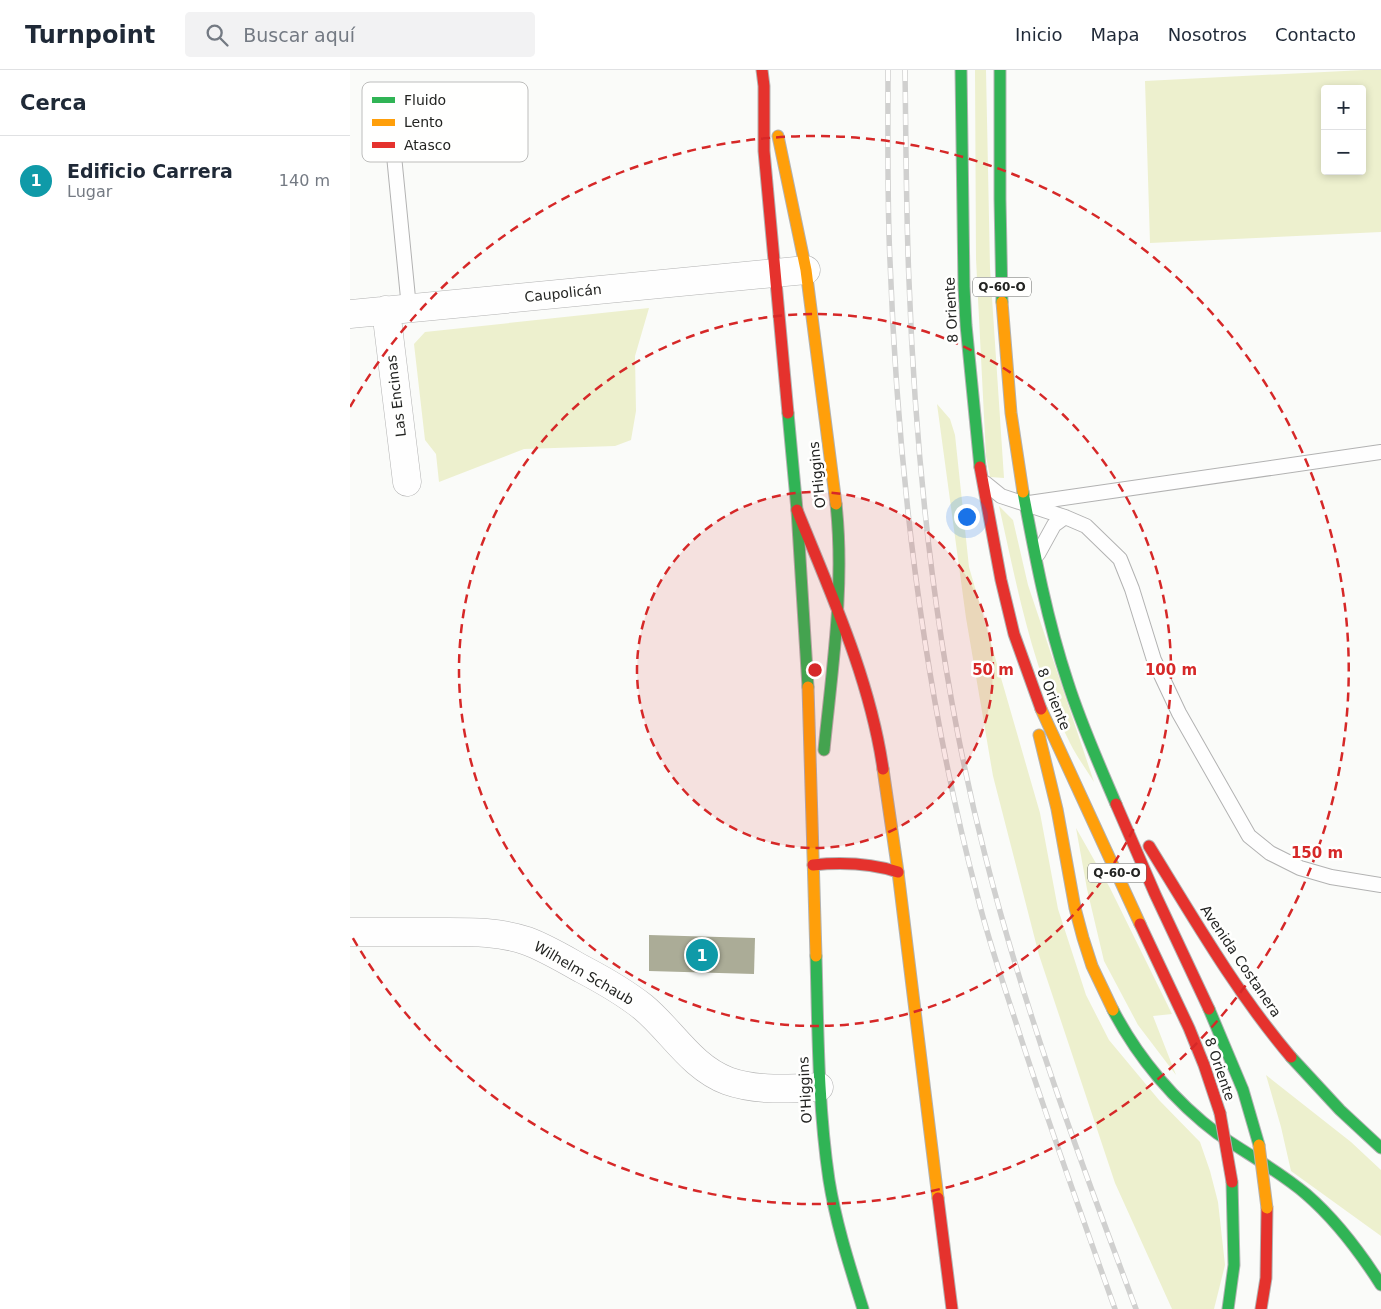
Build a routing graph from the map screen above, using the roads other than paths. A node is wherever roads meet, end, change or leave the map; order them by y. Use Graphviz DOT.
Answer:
graph roads {
  1 [pos="762,70"];
  2 [pos="962,70"];
  3 [pos="1000,70"];
  4 [pos="764,86"];
  5 [pos="392,162"];
  6 [pos="806,270"];
  7 [pos="776,274"];
  8 [pos="398,309"];
  9 [pos="350,314"];
  10 [pos="1381,452"];
  11 [pos="982,478"];
  12 [pos="407,482"];
  13 [pos="1025,503"];
  14 [pos="796,510"];
  15 [pos="1065,517"];
  16 [pos="1036,559"];
  17 [pos="838,613"];
  18 [pos="1014,634"];
  19 [pos="1102,770"];
  20 [pos="813,865"];
  21 [pos="898,872"];
  22 [pos="1381,885"];
  23 [pos="350,932"];
  24 [pos="819,1087"];
  25 [pos="1381,1148"];
  26 [pos="1381,1285"];
  27 [pos="862,1309"];
  28 [pos="952,1309"];
  29 [pos="1228,1309"];
  30 [pos="1261,1309"];
  1 -- 4 [label="main road, O'Higgins"];
  2 -- 11 [label="main road, 8 Oriente / Q-60-O"];
  3 -- 13 [label="main road, 8 Oriente / Q-60-O"];
  4 -- 6 [label="main road, O'Higgins"];
  4 -- 7 [label="main road, O'Higgins"];
  5 -- 8 [label="lane"];
  6 -- 7 [label="street, Caupolicán"];
  6 -- 17 [label="main road, O'Higgins"];
  7 -- 8 [label="street, Caupolicán"];
  7 -- 14 [label="main road, O'Higgins"];
  8 -- 9 [label="street, Caupolicán"];
  8 -- 12 [label="street, Las Encinas"];
  10 -- 13 [label="lane"];
  11 -- 13 [label="lane"];
  11 -- 18 [label="main road, 8 Oriente / Q-60-O"];
  13 -- 15 [label="lane"];
  13 -- 16 [label="main road, 8 Oriente / Q-60-O"];
  14 -- 17 [label="main road"];
  14 -- 20 [label="main road, O'Higgins"];
  15 -- 16 [label="lane"];
  15 -- 22 [label="lane"];
  16 -- 19 [label="main road, 8 Oriente / Q-60-O"];
  17 -- 20 [label="main road, O'Higgins"];
  17 -- 21 [label="main road"];
  18 -- 26 [label="main road"];
  18 -- 29 [label="main road, 8 Oriente / Q-60-O, bridge"];
  19 -- 25 [label="main road, Avenida Costanera"];
  19 -- 30 [label="main road, 8 Oriente / Q-60-O, bridge"];
  20 -- 21 [label="main road"];
  20 -- 24 [label="main road, O'Higgins"];
  21 -- 28 [label="main road"];
  23 -- 24 [label="street, Wilhelm Schaub"];
  24 -- 27 [label="main road, O'Higgins"];
}
